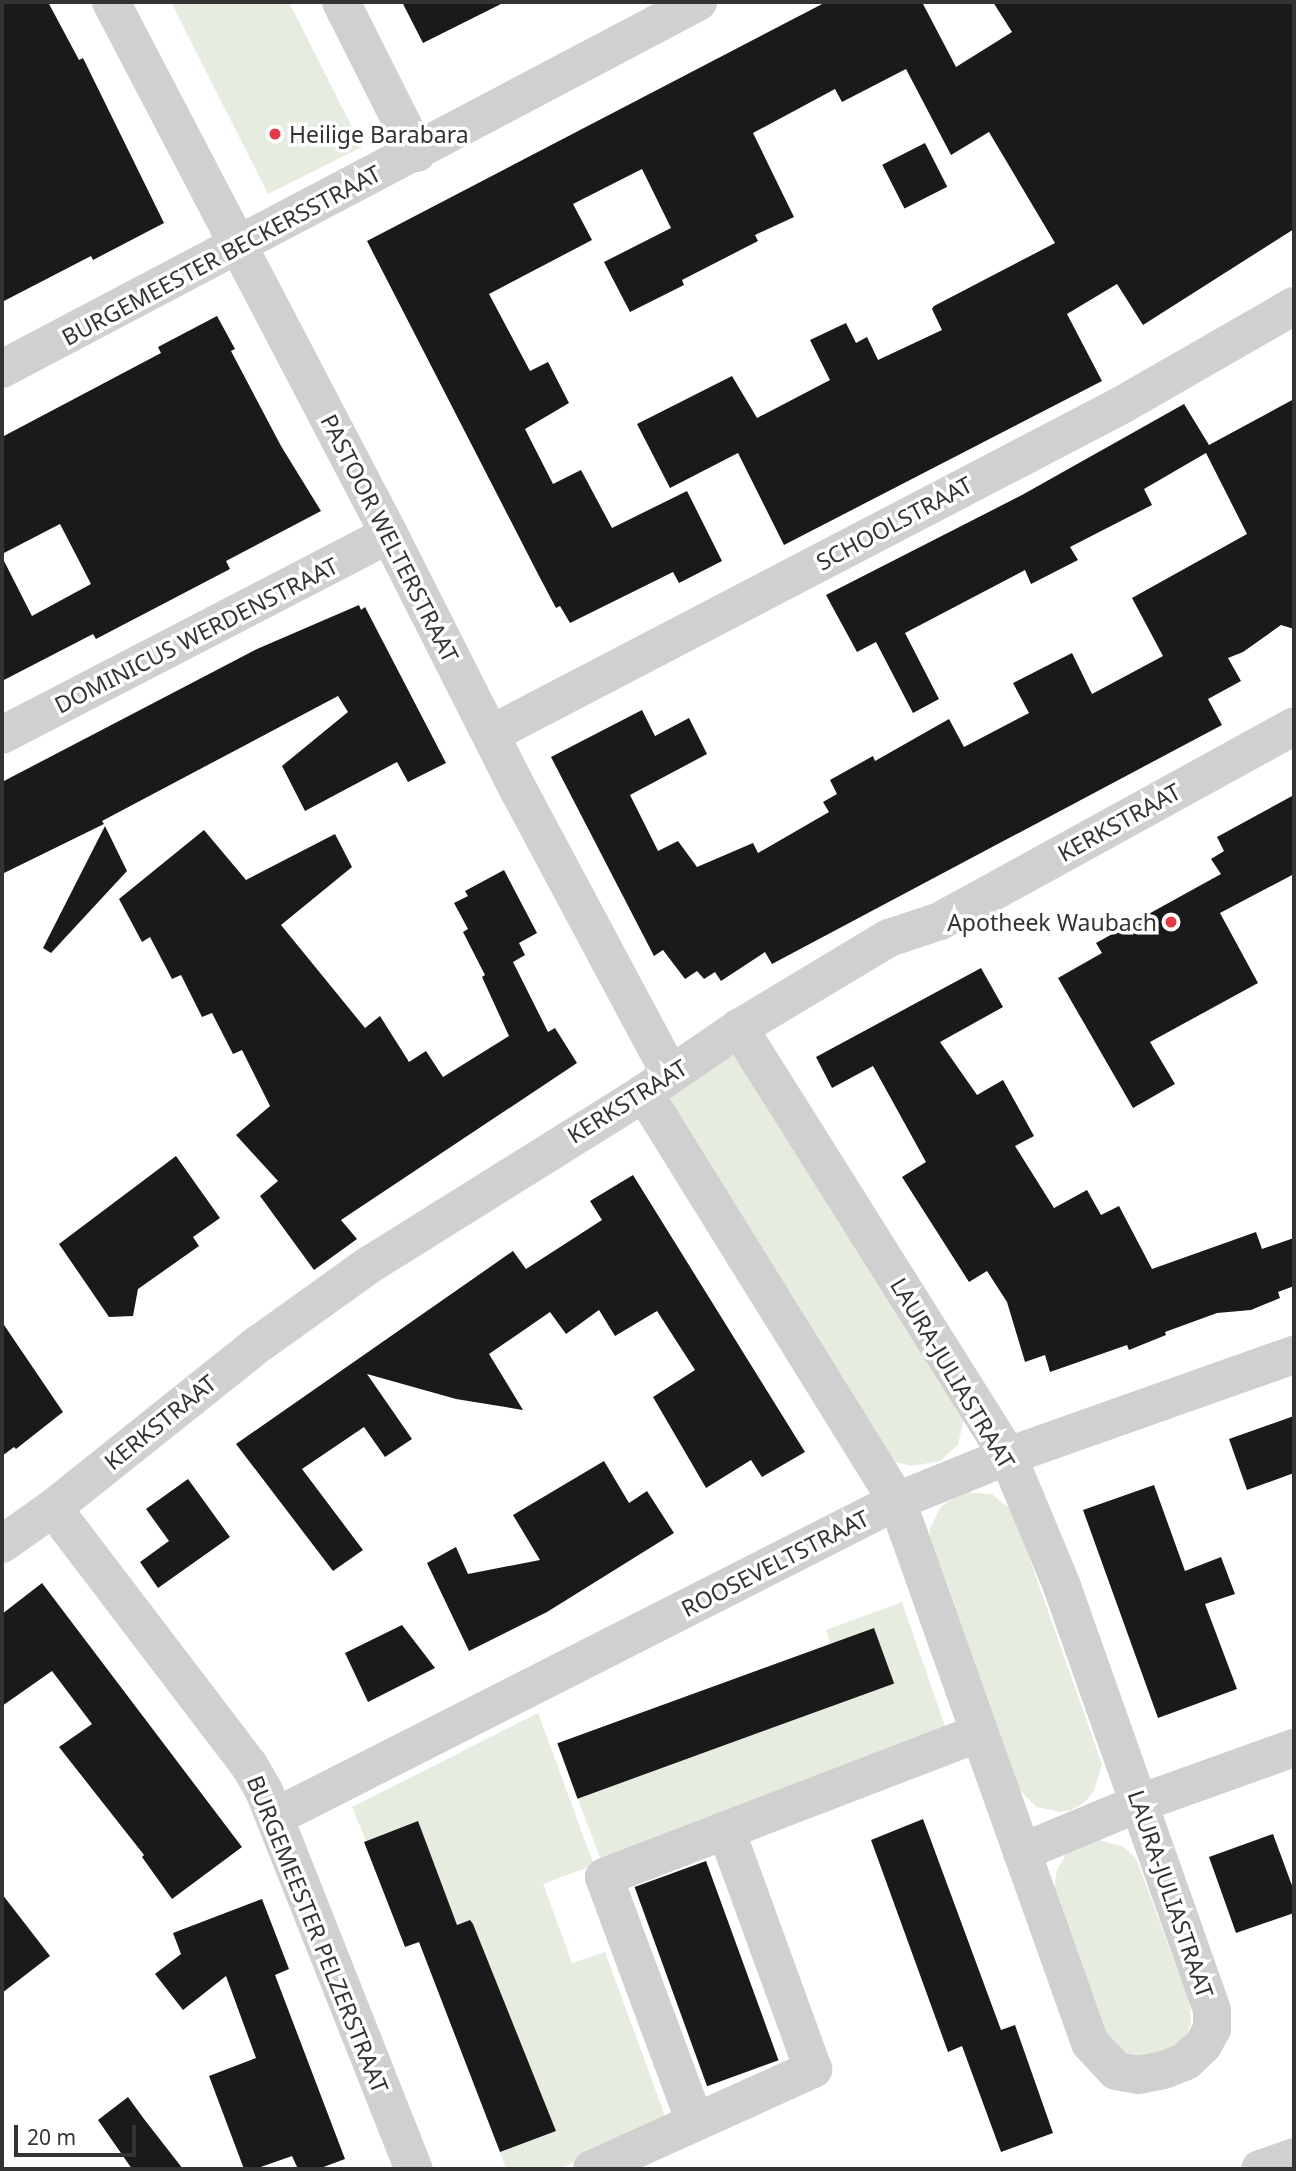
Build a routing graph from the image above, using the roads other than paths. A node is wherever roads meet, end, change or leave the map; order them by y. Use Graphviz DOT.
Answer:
graph roads {
  1 [pos="111,2"];
  2 [pos="341,2"];
  3 [pos="698,2"];
  4 [pos="417,153"];
  5 [pos="238,247"];
  6 [pos="1294,306"];
  7 [pos="2,369"];
  8 [pos="389,534"];
  9 [pos="1294,726"];
  10 [pos="491,734"];
  11 [pos="2,735"];
  12 [pos="738,1028"];
  13 [pos="657,1084"];
  14 [pos="1294,1355"];
  15 [pos="1008,1456"];
  16 [pos="897,1502"];
  17 [pos="53,1508"];
  18 [pos="2,1544"];
  19 [pos="979,1733"];
  20 [pos="1294,1748"];
  21 [pos="1140,1803"];
  22 [pos="275,1817"];
  23 [pos="726,1830"];
  24 [pos="1022,1852"];
  25 [pos="695,2122"];
  26 [pos="1294,2157"];
  27 [pos="414,2169"];
  28 [pos="592,2169"];
  29 [pos="1260,2169"];
  1 -- 5 [label="street, PASTOOR WELTERSTRAAT"];
  2 -- 4 [label="street"];
  3 -- 4 [label="street, BURGEMEESTER BECKERSSTRAAT"];
  4 -- 5 [label="street, BURGEMEESTER BECKERSSTRAAT"];
  5 -- 7 [label="street, BURGEMEESTER BECKERSSTRAAT"];
  5 -- 8 [label="street, PASTOOR WELTERSTRAAT"];
  6 -- 10 [label="street, SCHOOLSTRAAT"];
  8 -- 10 [label="street, PASTOOR WELTERSTRAAT"];
  8 -- 11 [label="street, DOMINICUS WERDENSTRAAT"];
  9 -- 12 [label="street, KERKSTRAAT"];
  10 -- 13 [label="street, PASTOOR WELTERSTRAAT"];
  12 -- 13 [label="street, KERKSTRAAT"];
  12 -- 15 [label="street, LAURA-JULIASTRAAT"];
  13 -- 16 [label="street, LAURA-JULIASTRAAT"];
  13 -- 17 [label="street, KERKSTRAAT"];
  14 -- 15 [label="street, ROOSEVELTSTRAAT"];
  15 -- 16 [label="street, ROOSEVELTSTRAAT"];
  15 -- 21 [label="street, LAURA-JULIASTRAAT"];
  16 -- 19 [label="street, LAURA-JULIASTRAAT"];
  16 -- 22 [label="street, ROOSEVELTSTRAAT"];
  17 -- 18 [label="street, KERKSTRAAT"];
  17 -- 22 [label="street, BURGEMEESTER PELZERSTRAAT"];
  19 -- 23 [label="street"];
  19 -- 24 [label="street, LAURA-JULIASTRAAT"];
  20 -- 21 [label="street"];
  21 -- 24 [label="street"];
  21 -- 24 [label="street, LAURA-JULIASTRAAT"];
  22 -- 27 [label="street, BURGEMEESTER PELZERSTRAAT"];
  23 -- 25 [label="street"];
  23 -- 25 [label="street"];
  25 -- 28 [label="street"];
  26 -- 29 [label="street"];
}
